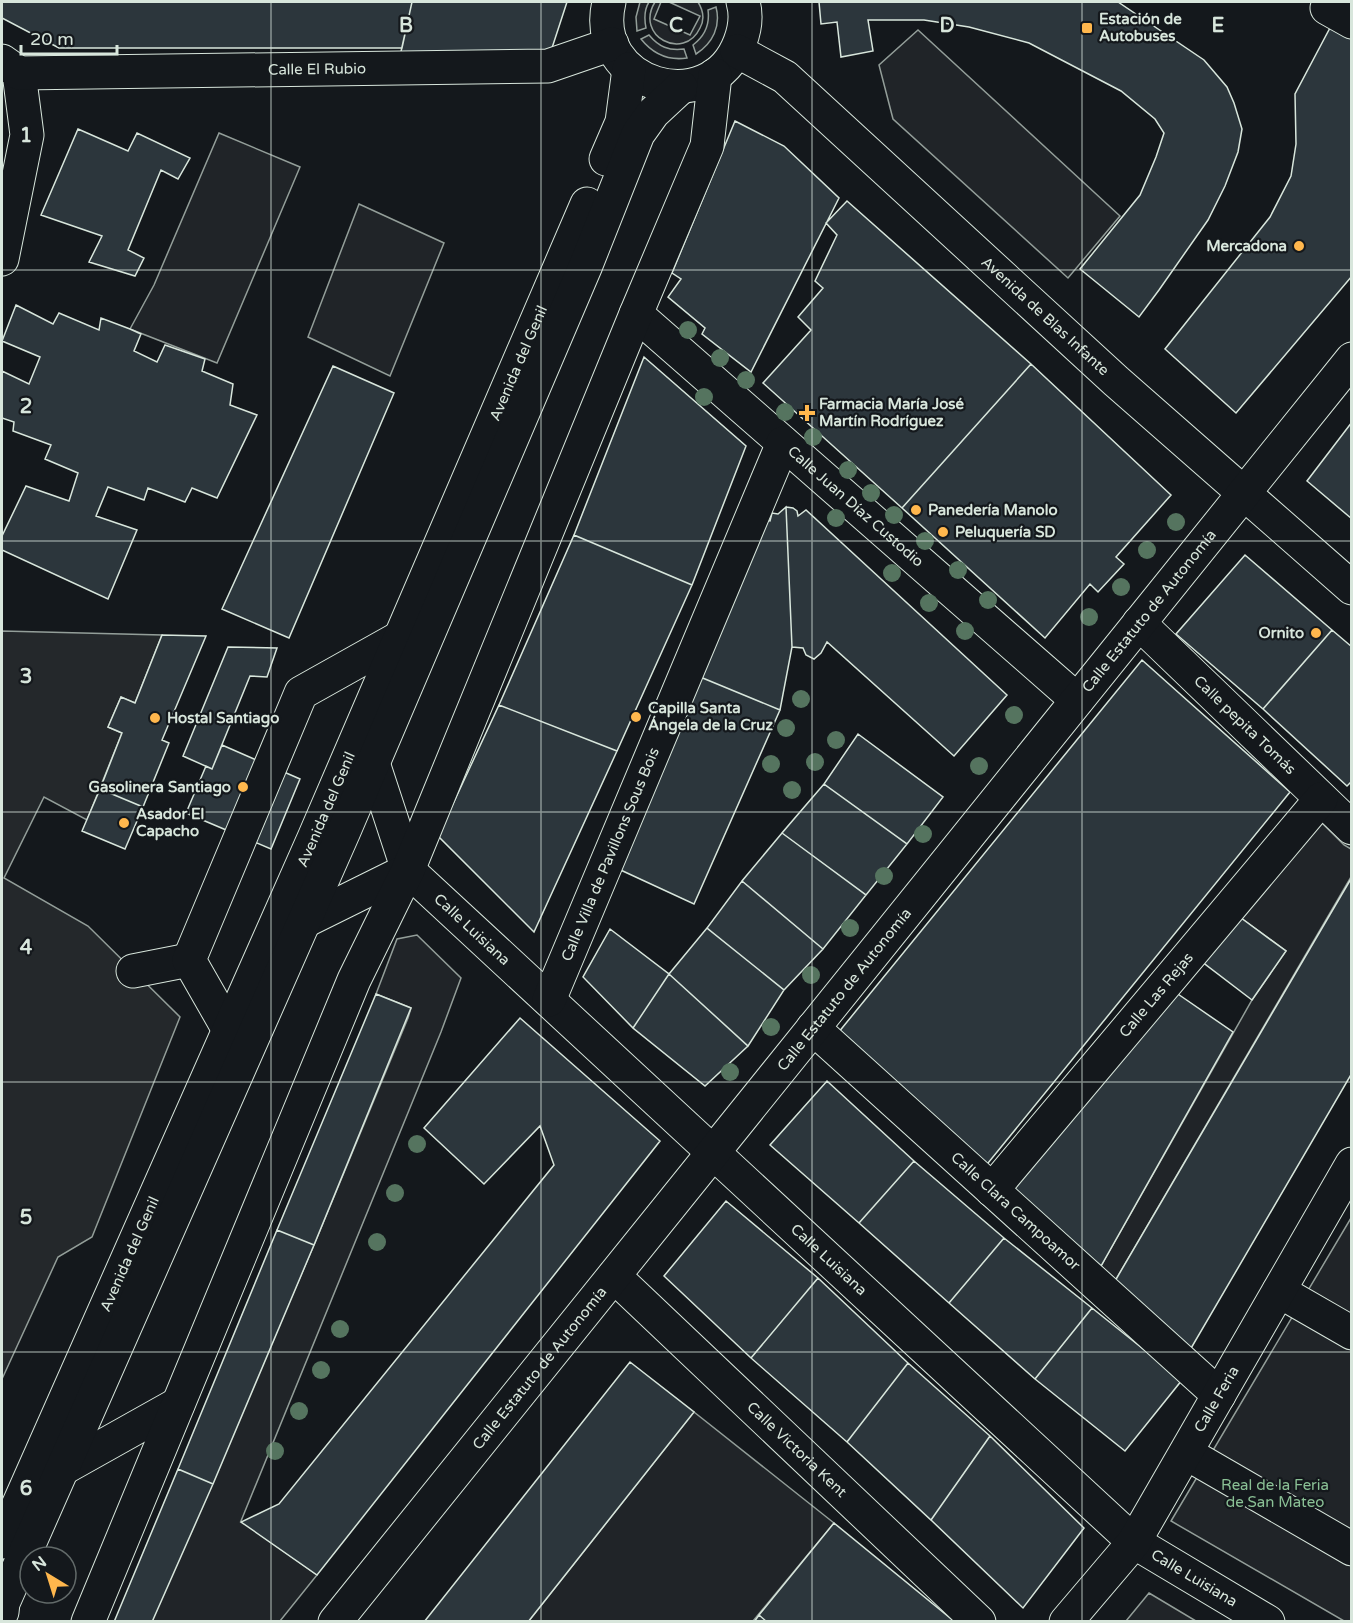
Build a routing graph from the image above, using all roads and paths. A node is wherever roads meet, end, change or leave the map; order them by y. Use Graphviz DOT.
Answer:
graph roads {
  1 [pos="609,2"];
  2 [pos="743,2"];
  3 [pos="737,51"];
  4 [pos="620,57"];
  5 [pos="10,67"];
  6 [pos="715,75"];
  7 [pos="681,87"];
  8 [pos="2,259"];
  9 [pos="636,314"];
  10 [pos="1352,359"];
  11 [pos="783,443"];
  12 [pos="1244,492"];
  13 [pos="1352,588"];
  14 [pos="1139,623"];
  15 [pos="401,637"];
  16 [pos="1077,700"];
  17 [pos="373,763"];
  18 [pos="1321,799"];
  19 [pos="1352,828"];
  20 [pos="408,870"];
  21 [pos="303,922"];
  22 [pos="189,960"];
  23 [pos="133,970"];
  24 [pos="549,1000"];
  25 [pos="813,1028"];
  26 [pos="229,1030"];
  27 [pos="714,1153"];
  28 [pos="1352,1164"];
  29 [pos="992,1190"];
  30 [pos="614,1276"];
  31 [pos="1279,1291"];
  32 [pos="1352,1333"];
  33 [pos="1219,1395"];
  34 [pos="178,1404"];
  35 [pos="1186,1453"];
  36 [pos="62,1469"];
  37 [pos="2,1542"];
  38 [pos="1134,1542"];
  39 [pos="1352,1549"];
  40 [pos="2,1612"];
  41 [pos="88,1622"];
  42 [pos="335,1622"];
  43 [pos="979,1622"];
  44 [pos="1066,1622"];
  45 [pos="1268,1622"];
  1 -- 4 [label="street, Avenida del Genil"];
  2 -- 3 [label="street"];
  3 -- 6 [label="street"];
  3 -- 12 [label="street, Avenida de Blas Infante"];
  4 -- 5 [label="street, Calle El Rubio"];
  4 -- 7 [label="street"];
  4 -- 15 [label="street, Avenida del Genil"];
  5 -- 8 [label="street"];
  6 -- 7 [label="street"];
  6 -- 9 [label="street"];
  7 -- 17 [label="street, Avenida del Genil"];
  9 -- 11 [label="street, Calle Juan Díaz Custodio"];
  9 -- 20 [label="street"];
  10 -- 12 [label="street, Calle Estatuto de Autonomía"];
  11 -- 16 [label="street, Calle Juan Díaz Custodio"];
  11 -- 24 [label="street, Calle Villa de Pavillons Sous Bois"];
  12 -- 13 [label="street, Avenida de Blas Infante"];
  12 -- 14 [label="street, Calle Estatuto de Autonomía"];
  14 -- 16 [label="street, Calle Estatuto de Autonomía"];
  14 -- 18 [label="street, Calle pepita Tomás"];
  15 -- 22 [label="street"];
  15 -- 26 [label="street, Avenida del Genil"];
  16 -- 25 [label="street, Calle Estatuto de Autonomía"];
  17 -- 20 [label="street, Calle Luisiana"];
  17 -- 21 [label="street, Avenida del Genil"];
  18 -- 19 [label="street, Calle pepita Tomás"];
  18 -- 29 [label="street, Calle Las Rejas"];
  20 -- 21 [label="street"];
  20 -- 24 [label="street, Calle Luisiana"];
  20 -- 34 [label="street"];
  21 -- 36 [label="street, Avenida del Genil"];
  22 -- 23 [label="street"];
  22 -- 26 [label="street"];
  24 -- 27 [label="street, Calle Luisiana"];
  25 -- 27 [label="street, Calle Estatuto de Autonomía"];
  25 -- 29 [label="street, Calle Clara Campoamor"];
  26 -- 37 [label="street, Avenida del Genil"];
  27 -- 30 [label="street, Calle Estatuto de Autonomía"];
  27 -- 38 [label="street, Calle Luisiana"];
  28 -- 31 [label="street, Calle Feria"];
  29 -- 33 [label="street, Calle Clara Campoamor"];
  30 -- 42 [label="street, Calle Estatuto de Autonomía"];
  30 -- 43 [label="street, Calle Victoria Kent"];
  31 -- 32 [label="street"];
  31 -- 33 [label="street, Calle Feria"];
  33 -- 35 [label="street, Calle Feria"];
  34 -- 36 [label="street"];
  34 -- 41 [label="street"];
  35 -- 38 [label="street, Calle Feria"];
  35 -- 39 [label="street"];
  36 -- 40 [label="street, Avenida del Genil"];
  38 -- 44 [label="street, Calle Feria"];
  38 -- 45 [label="street, Calle Luisiana"];
}
